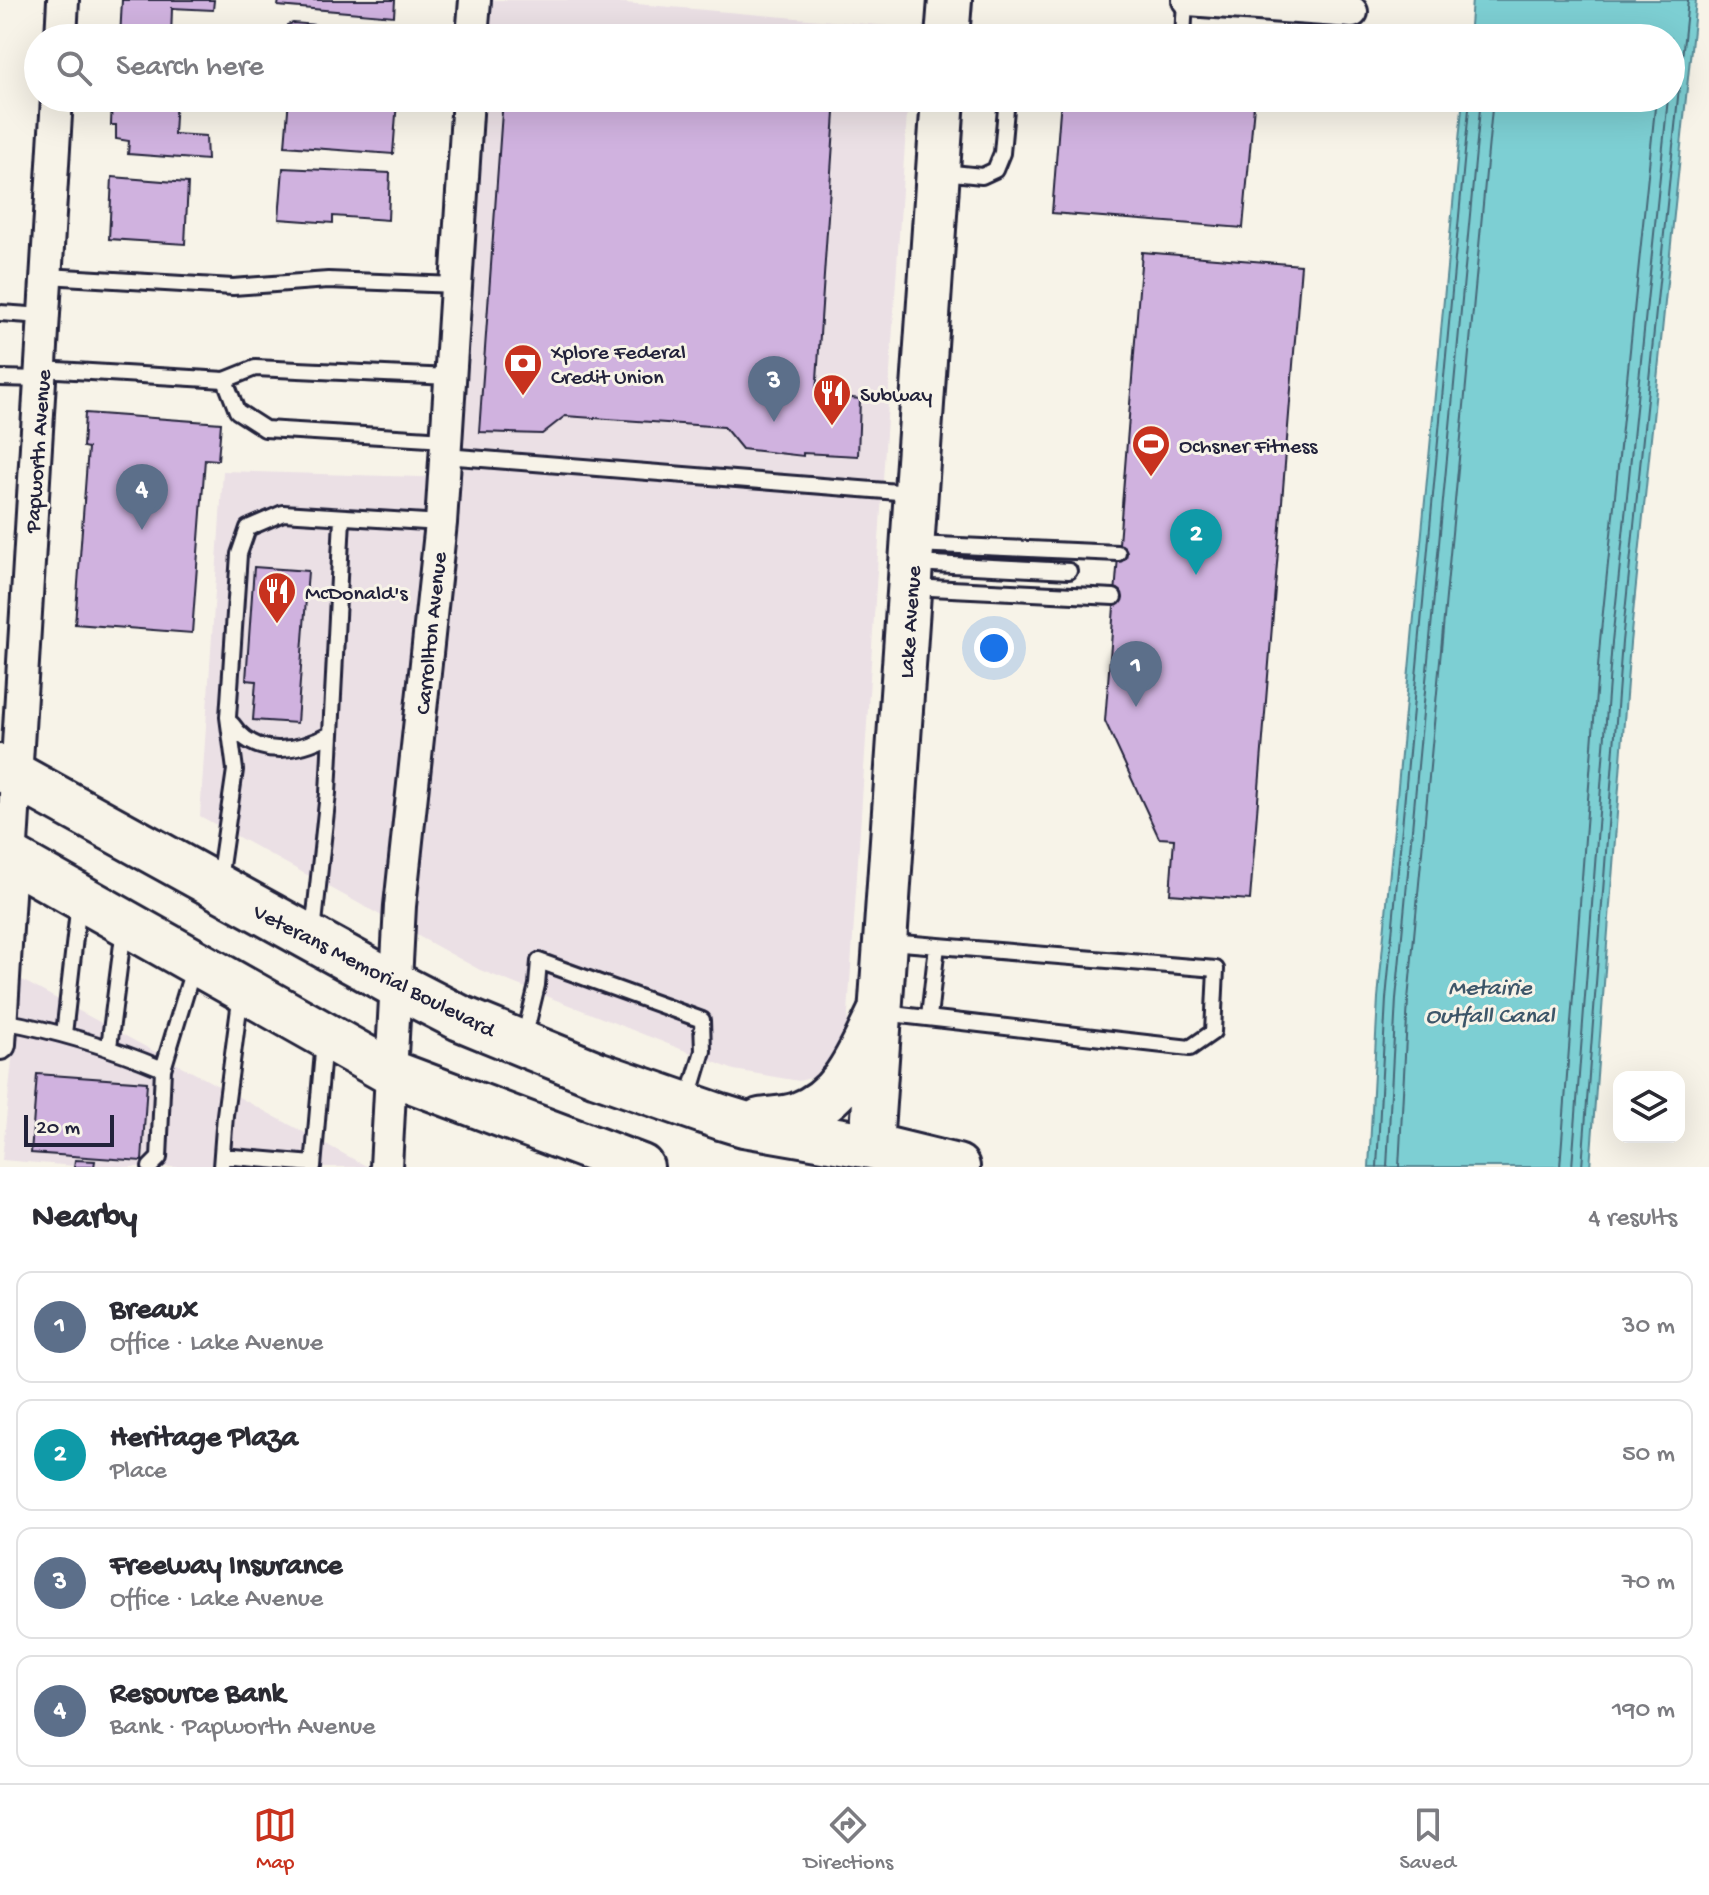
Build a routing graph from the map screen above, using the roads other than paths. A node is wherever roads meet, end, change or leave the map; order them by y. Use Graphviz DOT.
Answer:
graph roads {
  1 [pos="63,0"];
  2 [pos="475,0"];
  3 [pos="950,0"];
  4 [pos="1186,0"];
  5 [pos="1352,12"];
  6 [pos="62,24"];
  7 [pos="473,24"];
  8 [pos="948,24"];
  9 [pos="1184,24"];
  10 [pos="56,112"];
  11 [pos="467,112"];
  12 [pos="942,112"];
  13 [pos="1006,112"];
  14 [pos="938,172"];
  15 [pos="47,276"];
  16 [pos="456,285"];
  17 [pos="0,313"];
  18 [pos="44,316"];
  19 [pos="41,374"];
  20 [pos="450,377"];
  21 [pos="0,378"];
  22 [pos="225,380"];
  23 [pos="445,448"];
  24 [pos="917,494"];
  25 [pos="342,519"];
  26 [pos="441,523"];
  27 [pos="1118,553"];
  28 [pos="912,565"];
  29 [pos="1069,571"];
  30 [pos="1114,597"];
  31 [pos="228,717"];
  32 [pos="331,734"];
  33 [pos="8,771"];
  34 [pos="6,856"];
  35 [pos="218,887"];
  36 [pos="79,897"];
  37 [pos="124,923"];
  38 [pos="312,939"];
  39 [pos="886,941"];
  40 [pos="3,943"];
  41 [pos="937,946"];
  42 [pos="196,962"];
  43 [pos="396,985"];
  44 [pos="241,988"];
  45 [pos="880,1013"];
  46 [pos="929,1017"];
  47 [pos="1,1032"];
  48 [pos="64,1034"];
  49 [pos="325,1035"];
  50 [pos="523,1043"];
  51 [pos="109,1047"];
  52 [pos="163,1069"];
  53 [pos="392,1073"];
  54 [pos="687,1104"];
  55 [pos="744,1124"];
  56 [pos="866,1157"];
  57 [pos="222,1162"];
  58 [pos="313,1166"];
  59 [pos="150,1167"];
  60 [pos="386,1167"];
  61 [pos="641,1167"];
  62 [pos="957,1167"];
  1 -- 6 [label="street"];
  2 -- 7 [label="street"];
  3 -- 8 [label="street"];
  4 -- 5 [label="street"];
  4 -- 9 [label="lane"];
  10 -- 15 [label="street, Papworth Avenue"];
  11 -- 16 [label="street, Carrollton Avenue"];
  12 -- 14 [label="street, Lake Avenue"];
  13 -- 14 [label="lane"];
  14 -- 24 [label="street, Lake Avenue"];
  15 -- 16 [label="lane"];
  15 -- 18 [label="street, Papworth Avenue"];
  16 -- 20 [label="street, Carrollton Avenue"];
  17 -- 18 [label="lane"];
  18 -- 19 [label="street, Papworth Avenue"];
  19 -- 21 [label="lane"];
  19 -- 22 [label="lane"];
  19 -- 33 [label="street, Papworth Avenue"];
  20 -- 22 [label="lane"];
  20 -- 23 [label="street, Carrollton Avenue"];
  22 -- 23 [label="lane"];
  23 -- 24 [label="lane"];
  23 -- 26 [label="street, Carrollton Avenue"];
  24 -- 28 [label="street, Lake Avenue"];
  25 -- 26 [label="lane"];
  25 -- 31 [label="lane"];
  25 -- 32 [label="lane"];
  26 -- 43 [label="street, Carrollton Avenue"];
  27 -- 28 [label="lane"];
  28 -- 29 [label="lane"];
  28 -- 30 [label="lane"];
  28 -- 39 [label="street, Lake Avenue"];
  31 -- 32 [label="lane"];
  31 -- 35 [label="lane"];
  32 -- 38 [label="lane"];
  33 -- 34 [label="street, Papworth Avenue"];
  33 -- 35 [label="main road, Veterans Memorial Boulevard"];
  34 -- 36 [label="main road"];
  34 -- 40 [label="street, Papworth Avenue"];
  35 -- 38 [label="main road, Veterans Memorial Boulevard"];
  36 -- 37 [label="main road"];
  36 -- 48 [label="lane"];
  37 -- 42 [label="main road"];
  37 -- 51 [label="lane"];
  38 -- 43 [label="main road, Veterans Memorial Boulevard"];
  39 -- 41 [label="lane"];
  39 -- 45 [label="street, Lake Avenue"];
  40 -- 47 [label="street, Papworth Avenue"];
  41 -- 46 [label="lane"];
  41 -- 46 [label="lane"];
  42 -- 44 [label="main road"];
  42 -- 52 [label="lane"];
  43 -- 50 [label="main road, Veterans Memorial Boulevard"];
  43 -- 53 [label="street, Carrollton Avenue"];
  44 -- 49 [label="main road"];
  44 -- 57 [label="lane"];
  45 -- 46 [label="lane"];
  45 -- 55 [label="main road"];
  45 -- 56 [label="street, Lake Avenue"];
  47 -- 48 [label="lane"];
  48 -- 51 [label="lane"];
  49 -- 53 [label="main road"];
  49 -- 58 [label="lane"];
  50 -- 54 [label="main road, Veterans Memorial Boulevard"];
  50 -- 54 [label="lane"];
  51 -- 52 [label="lane"];
  52 -- 59 [label="lane"];
  53 -- 60 [label="street, Carrollton Avenue"];
  53 -- 61 [label="main road"];
  54 -- 55 [label="main road, Veterans Memorial Boulevard"];
  55 -- 56 [label="main road, Veterans Memorial Boulevard"];
  56 -- 62 [label="main road, Veterans Memorial Boulevard"];
  57 -- 58 [label="lane"];
}
